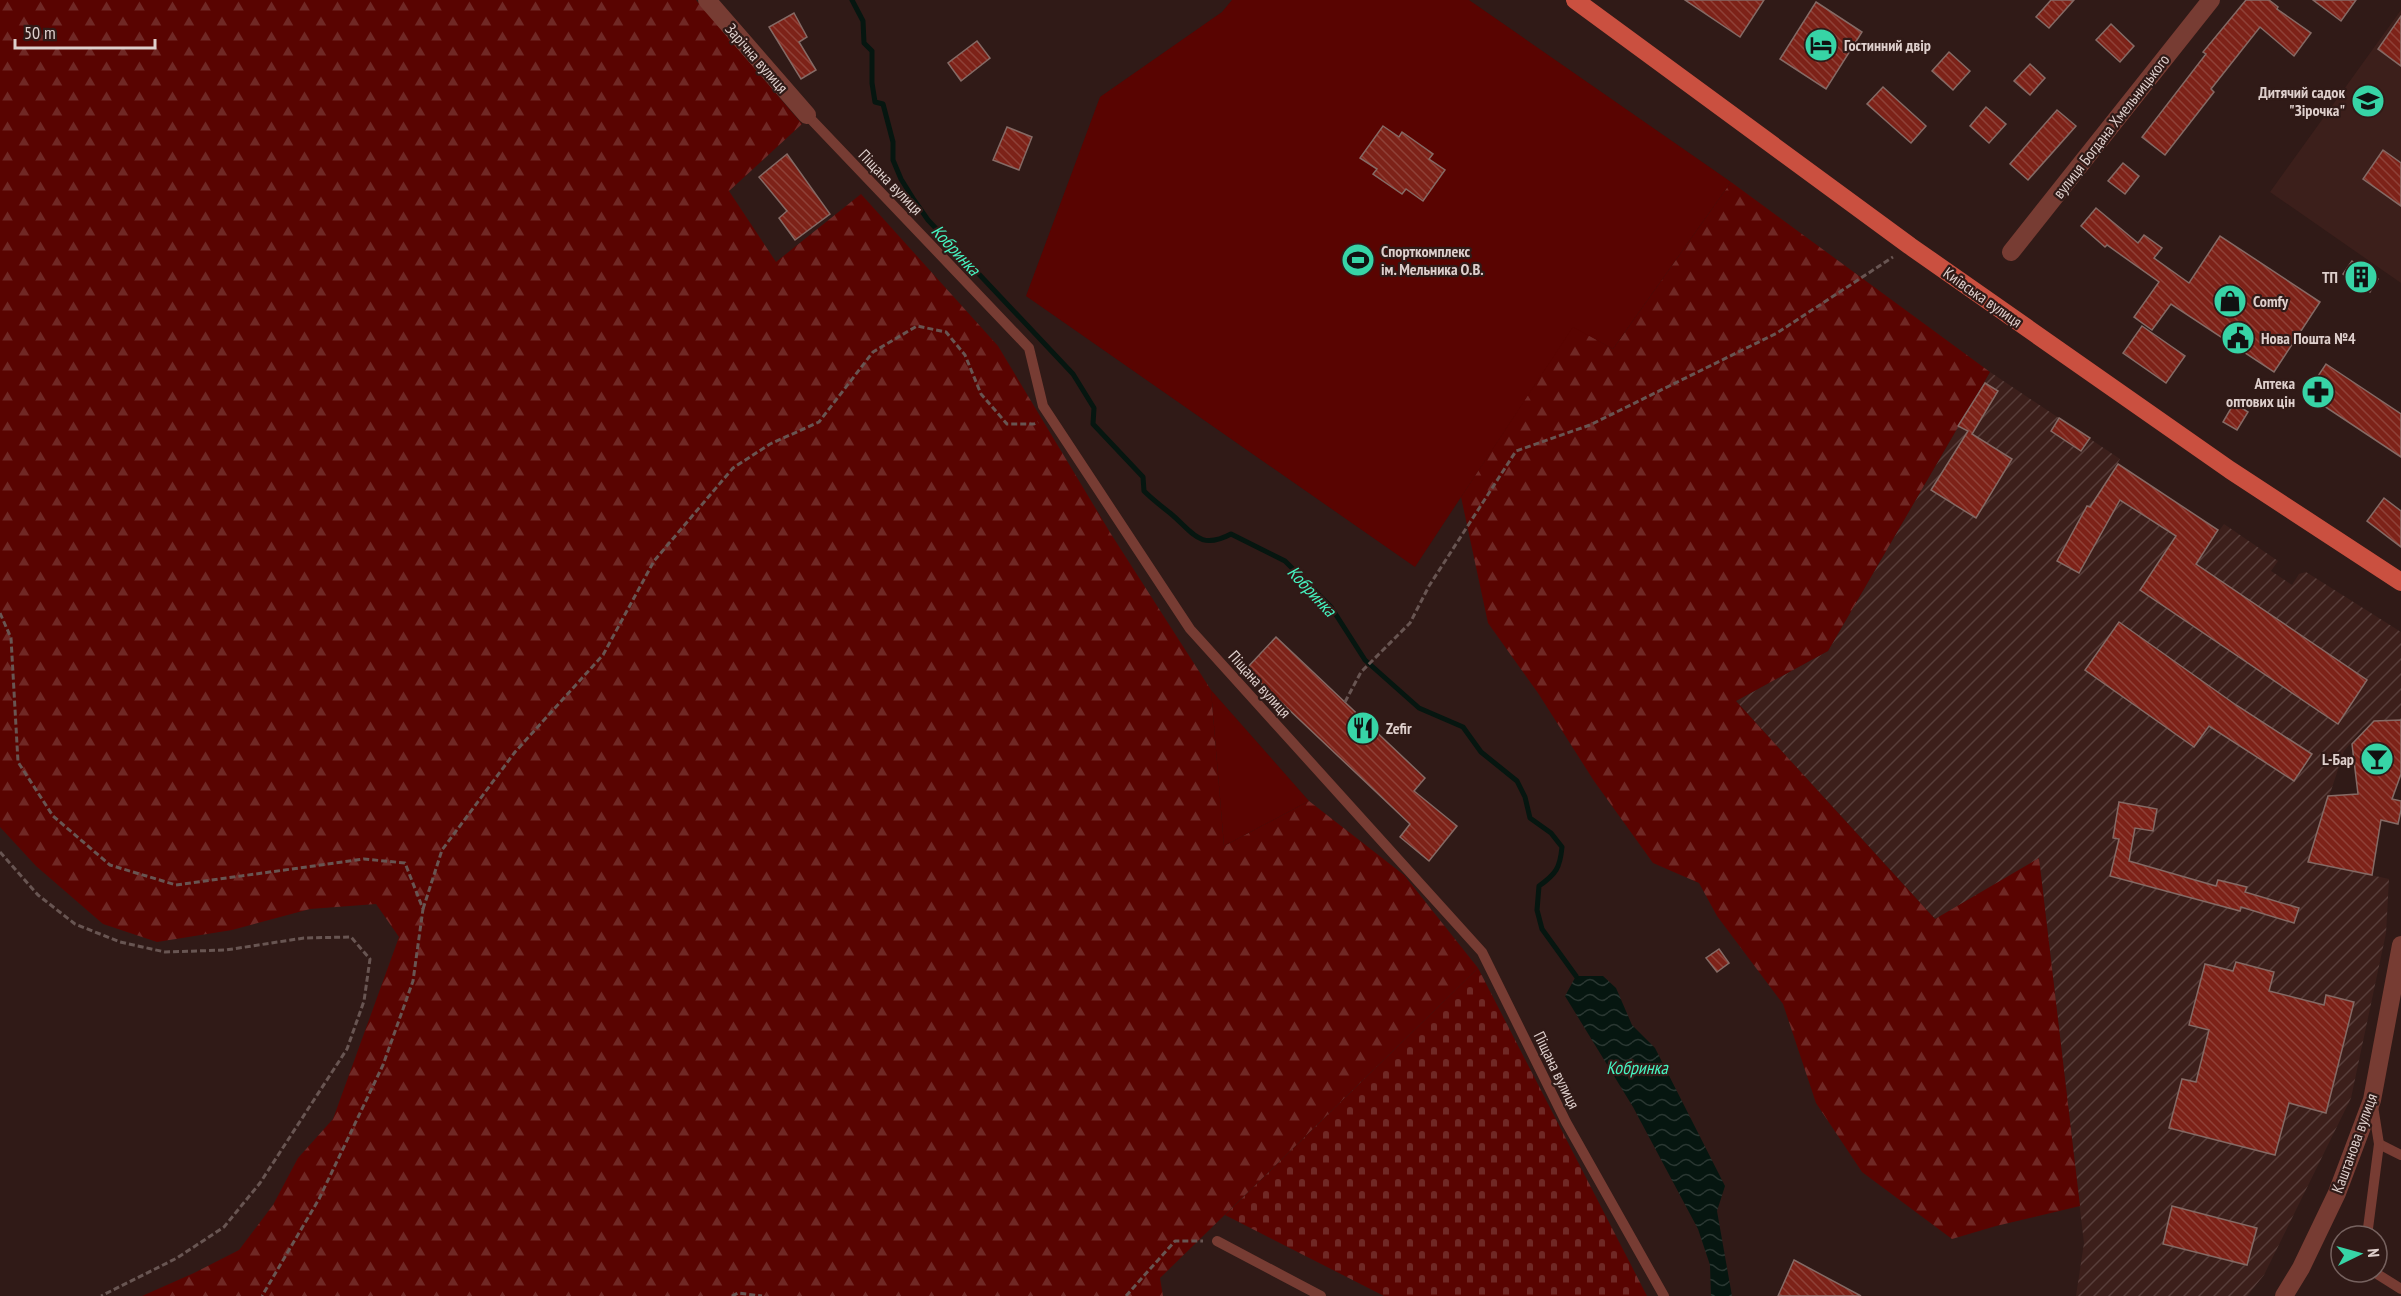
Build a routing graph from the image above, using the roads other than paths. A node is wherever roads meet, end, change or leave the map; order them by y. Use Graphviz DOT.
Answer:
graph roads {
  1 [pos="707,0"];
  2 [pos="1575,0"];
  3 [pos="2211,0"];
  4 [pos="807,115"];
  5 [pos="2011,252"];
  6 [pos="2401,582"];
  7 [pos="2401,945"];
  8 [pos="2372,1100"];
  9 [pos="2379,1144"];
  10 [pos="2401,1155"];
  11 [pos="2369,1224"];
  12 [pos="1217,1241"];
  13 [pos="1321,1296"];
  14 [pos="1664,1296"];
  15 [pos="2284,1296"];
  1 -- 4 [label="street, Зарічна вулиця"];
  2 -- 6 [label="main road, Київська вулиця"];
  3 -- 5 [label="street, вулиця Богдана Хмельницького"];
  4 -- 14 [label="lane, Піщана вулиця"];
  7 -- 8 [label="street, Каштанова вулиця"];
  8 -- 9 [label="lane"];
  8 -- 15 [label="street, Каштанова вулиця"];
  9 -- 10 [label="lane"];
  9 -- 11 [label="lane"];
  12 -- 13 [label="lane"];
}
